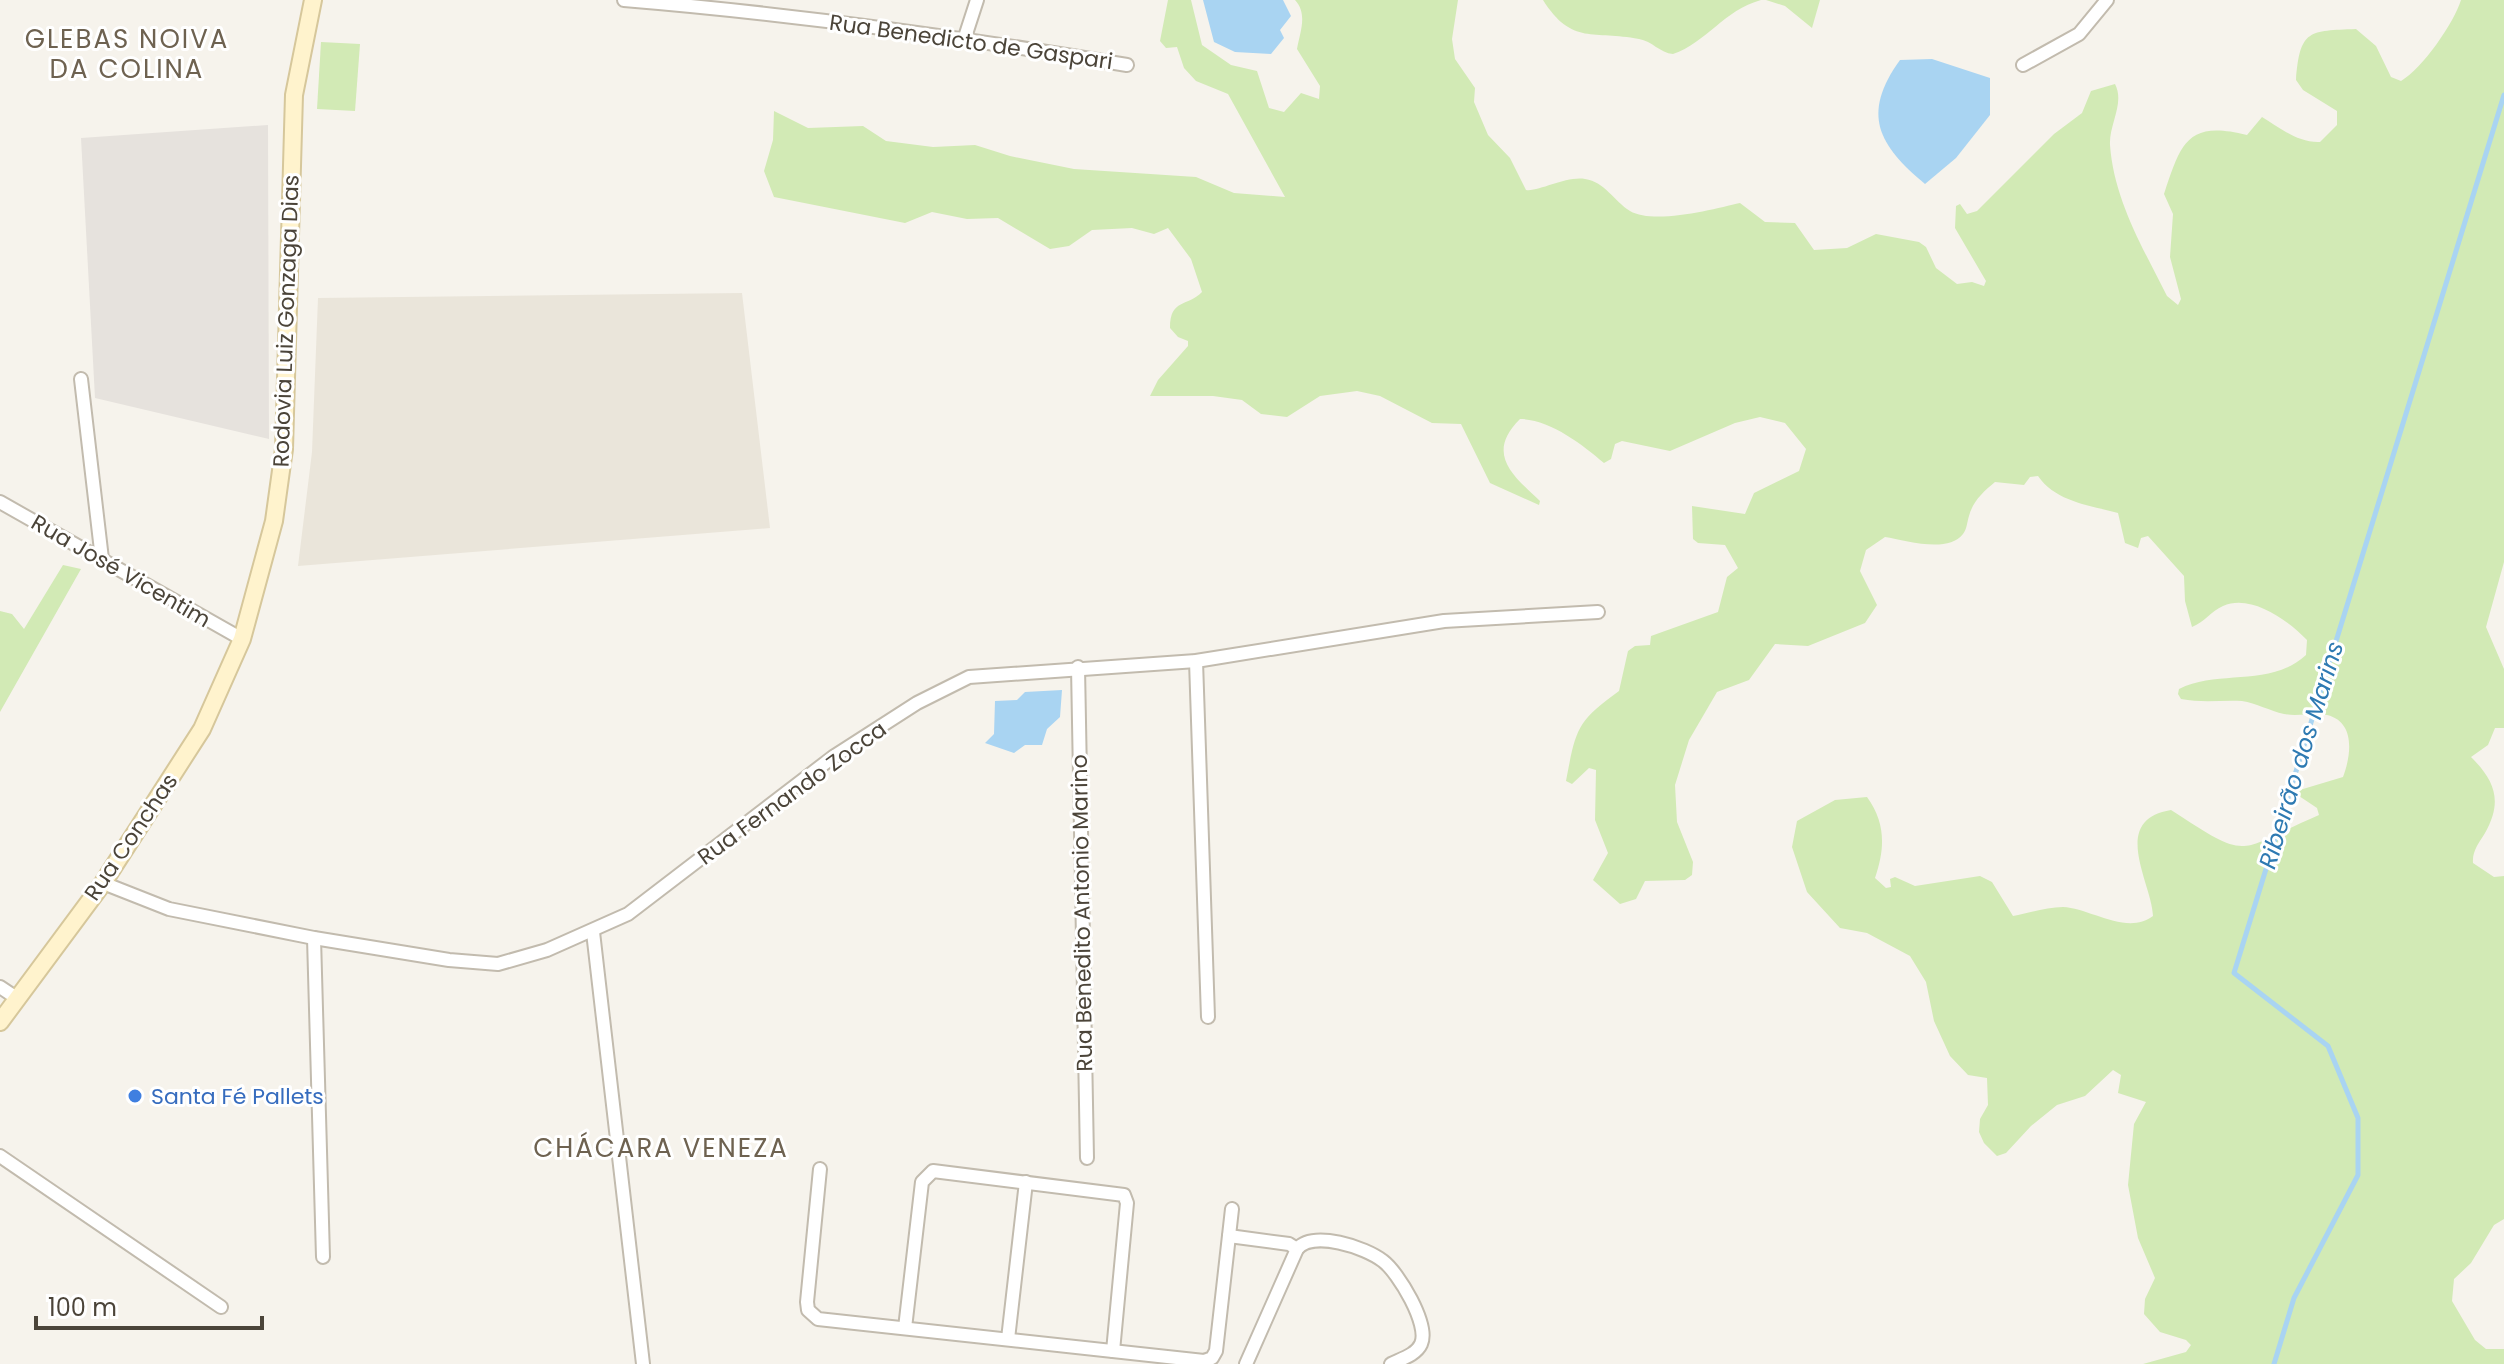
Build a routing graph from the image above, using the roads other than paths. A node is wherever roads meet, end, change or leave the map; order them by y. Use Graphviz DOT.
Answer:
graph roads {
  1 [pos="313,0"];
  2 [pos="624,0"];
  3 [pos="977,0"];
  4 [pos="2107,0"];
  5 [pos="965,37"];
  6 [pos="1127,65"];
  7 [pos="2023,65"];
  8 [pos="81,379"];
  9 [pos="0,502"];
  10 [pos="102,559"];
  11 [pos="1598,612"];
  12 [pos="242,639"];
  13 [pos="1196,661"];
  14 [pos="1078,667"];
  15 [pos="103,883"];
  16 [pos="593,932"];
  17 [pos="314,938"];
  18 [pos="0,987"];
  19 [pos="15,997"];
  20 [pos="1208,1017"];
  21 [pos="0,1022"];
  22 [pos="0,1156"];
  23 [pos="1087,1158"];
  24 [pos="820,1169"];
  25 [pos="1026,1182"];
  26 [pos="1232,1209"];
  27 [pos="1229,1236"];
  28 [pos="1297,1249"];
  29 [pos="323,1257"];
  30 [pos="221,1307"];
  31 [pos="905,1328"];
  32 [pos="1008,1339"];
  33 [pos="1113,1351"];
  34 [pos="643,1364"];
  35 [pos="1246,1364"];
  36 [pos="1391,1364"];
  1 -- 12 [label="main road, Rodovia Luiz Gonzaga Dias"];
  2 -- 5 [label="street, Rua Benedicto de Gaspari"];
  3 -- 5 [label="street"];
  4 -- 7 [label="street"];
  5 -- 6 [label="street, Rua Benedicto de Gaspari"];
  8 -- 10 [label="street"];
  9 -- 10 [label="street, Rua José Vicentim"];
  10 -- 12 [label="street, Rua José Vicentim"];
  11 -- 13 [label="street, Rua Fernando Zocca"];
  12 -- 15 [label="main road, Rua Conchas"];
  13 -- 14 [label="street, Rua Fernando Zocca"];
  13 -- 20 [label="street"];
  14 -- 16 [label="street, Rua Fernando Zocca"];
  14 -- 23 [label="street, Rua Benedito Antonio Marino"];
  15 -- 17 [label="street, Rua Fernando Zocca"];
  15 -- 19 [label="main road, Rua Conchas"];
  16 -- 17 [label="street, Rua Fernando Zocca"];
  16 -- 34 [label="street"];
  17 -- 29 [label="street"];
  18 -- 19 [label="street"];
  19 -- 21 [label="main road, Rua Conchas"];
  22 -- 30 [label="street"];
  24 -- 31 [label="street"];
  25 -- 31 [label="street"];
  25 -- 32 [label="street"];
  25 -- 33 [label="street"];
  26 -- 27 [label="street"];
  27 -- 28 [label="street"];
  27 -- 33 [label="street"];
  28 -- 35 [label="street"];
  28 -- 36 [label="street"];
  31 -- 32 [label="street"];
  32 -- 33 [label="street"];
}
